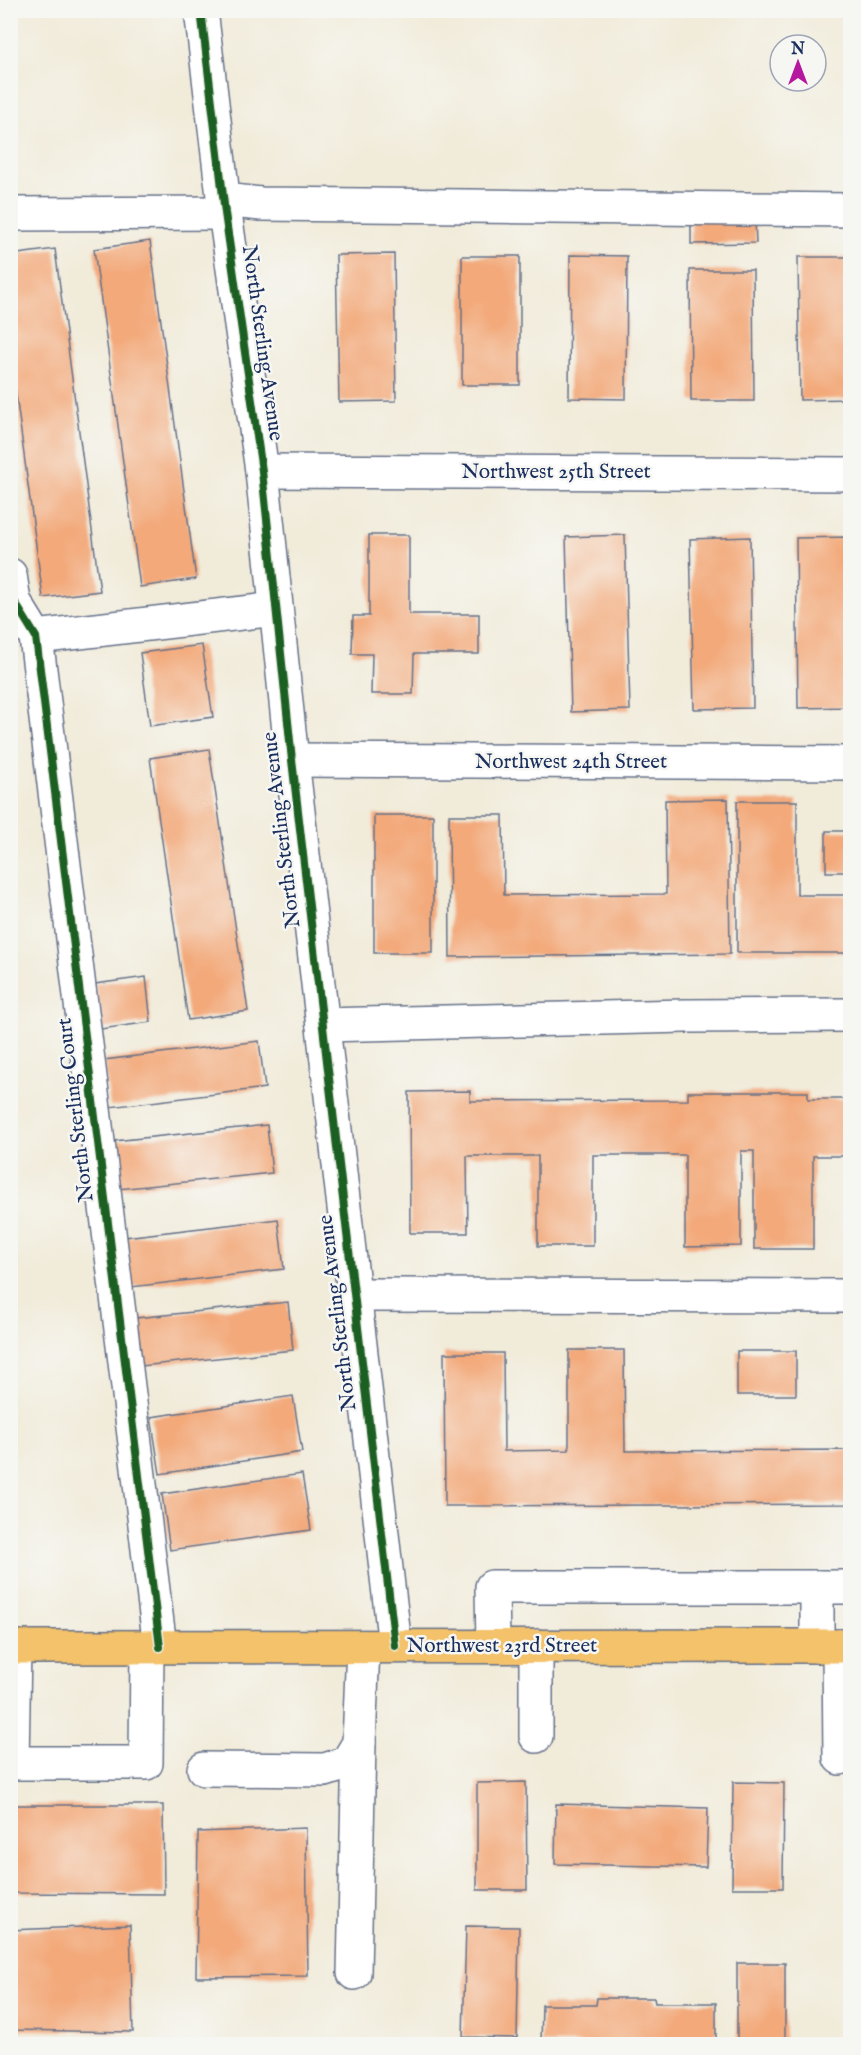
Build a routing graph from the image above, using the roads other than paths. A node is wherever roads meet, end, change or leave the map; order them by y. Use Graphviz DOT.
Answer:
graph roads {
  1 [pos="201,10"];
  2 [pos="224,207"];
  3 [pos="850,210"];
  4 [pos="10,214"];
  5 [pos="262,471"];
  6 [pos="850,474"];
  7 [pos="10,575"];
  8 [pos="276,609"];
  9 [pos="36,637"];
  10 [pos="292,760"];
  11 [pos="850,763"];
  12 [pos="850,1015"];
  13 [pos="323,1025"];
  14 [pos="354,1294"];
  15 [pos="850,1296"];
  16 [pos="817,1587"];
  17 [pos="850,1587"];
  18 [pos="395,1646"];
  19 [pos="493,1646"];
  20 [pos="536,1646"];
  21 [pos="835,1646"];
  22 [pos="12,1647"];
  23 [pos="153,1647"];
  24 [pos="363,1647"];
  25 [pos="536,1736"];
  26 [pos="359,1743"];
  27 [pos="840,1758"];
  28 [pos="204,1769"];
  29 [pos="354,1973"];
  1 -- 2 [label="street, North Sterling Avenue"];
  2 -- 3 [label="street"];
  2 -- 4 [label="street"];
  2 -- 5 [label="street, North Sterling Avenue"];
  5 -- 6 [label="street, Northwest 25th Street"];
  5 -- 8 [label="street, North Sterling Avenue"];
  7 -- 9 [label="street, North Sterling Court"];
  8 -- 9 [label="street"];
  8 -- 10 [label="street, North Sterling Avenue"];
  9 -- 23 [label="street, North Sterling Court"];
  10 -- 11 [label="street, Northwest 24th Street"];
  10 -- 13 [label="street, North Sterling Avenue"];
  12 -- 13 [label="street"];
  13 -- 14 [label="street, North Sterling Avenue"];
  14 -- 15 [label="street"];
  14 -- 18 [label="street, North Sterling Avenue"];
  16 -- 17 [label="street"];
  16 -- 19 [label="street"];
  16 -- 21 [label="street"];
  18 -- 19 [label="main road, Northwest 23rd Street"];
  18 -- 24 [label="main road, Northwest 23rd Street"];
  19 -- 20 [label="main road, Northwest 23rd Street"];
  20 -- 21 [label="main road, Northwest 23rd Street"];
  20 -- 25 [label="street"];
  21 -- 27 [label="street"];
  22 -- 23 [label="main road, Northwest 23rd Street"];
  22 -- 23 [label="street, North Sterling Court"];
  23 -- 24 [label="main road, Northwest 23rd Street"];
  24 -- 26 [label="street"];
  26 -- 28 [label="street"];
  26 -- 29 [label="street"];
}
